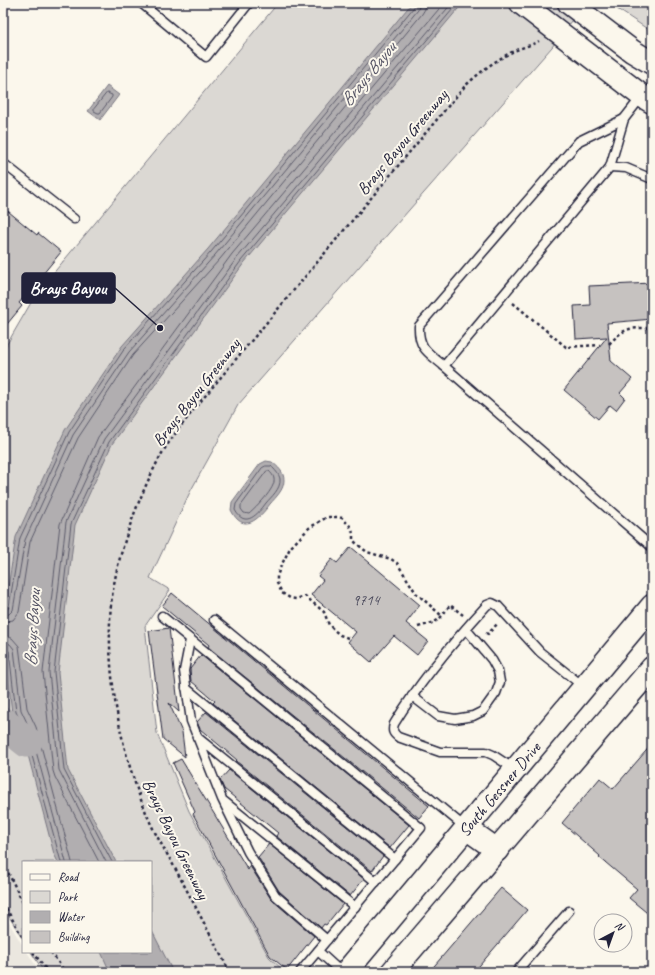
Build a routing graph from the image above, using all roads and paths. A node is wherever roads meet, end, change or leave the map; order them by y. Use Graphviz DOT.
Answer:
graph roads {
  1 [pos="141,3"];
  2 [pos="249,3"];
  3 [pos="521,3"];
  4 [pos="569,3"];
  5 [pos="543,30"];
  6 [pos="652,63"];
  7 [pos="647,99"];
  8 [pos="624,119"];
  9 [pos="3,162"];
  10 [pos="610,166"];
  11 [pos="652,179"];
  12 [pos="74,219"];
  13 [pos="504,295"];
  14 [pos="652,328"];
  15 [pos="609,344"];
  16 [pos="600,345"];
  17 [pos="444,366"];
  18 [pos="652,547"];
  19 [pos="652,606"];
  20 [pos="162,616"];
  21 [pos="442,616"];
  22 [pos="214,620"];
  23 [pos="472,622"];
  24 [pos="502,622"];
  25 [pos="418,627"];
  26 [pos="466,629"];
  27 [pos="348,638"];
  28 [pos="190,640"];
  29 [pos="652,668"];
  30 [pos="584,687"];
  31 [pos="186,688"];
  32 [pos="412,696"];
  33 [pos="196,736"];
  34 [pos="515,770"];
  35 [pos="222,799"];
  36 [pos="466,828"];
  37 [pos="497,850"];
  38 [pos="395,859"];
  39 [pos="3,862"];
  40 [pos="376,882"];
  41 [pos="22,901"];
  42 [pos="3,903"];
  43 [pos="354,907"];
  44 [pos="569,910"];
  45 [pos="22,936"];
  46 [pos="327,940"];
  47 [pos="318,951"];
  48 [pos="34,953"];
  49 [pos="52,953"];
  50 [pos="48,972"];
  51 [pos="65,972"];
  52 [pos="230,972"];
  53 [pos="300,972"];
  54 [pos="341,972"];
  55 [pos="346,972"];
  56 [pos="392,972"];
  57 [pos="516,972"];
  1 -- 2 [label="lane"];
  3 -- 5 [label="main road"];
  4 -- 6 [label="main road"];
  5 -- 7 [label="main road"];
  5 -- 52 [label="path, Brays Bayou Greenway"];
  7 -- 8 [label="lane"];
  8 -- 10 [label="lane"];
  8 -- 17 [label="lane"];
  9 -- 12 [label="lane"];
  10 -- 11 [label="lane"];
  10 -- 13 [label="lane"];
  13 -- 16 [label="path"];
  13 -- 17 [label="lane"];
  14 -- 15 [label="path"];
  17 -- 18 [label="lane"];
  19 -- 30 [label="main road, South Gessner Drive"];
  20 -- 28 [label="lane"];
  21 -- 23 [label="path"];
  21 -- 25 [label="path"];
  21 -- 27 [label="path"];
  22 -- 36 [label="lane"];
  23 -- 24 [label="path"];
  23 -- 26 [label="lane"];
  23 -- 30 [label="lane"];
  26 -- 32 [label="lane"];
  26 -- 32 [label="lane"];
  28 -- 31 [label="lane"];
  28 -- 38 [label="lane"];
  29 -- 37 [label="main road"];
  30 -- 34 [label="main road, South Gessner Drive"];
  31 -- 33 [label="lane"];
  31 -- 38 [label="lane"];
  32 -- 34 [label="lane"];
  33 -- 35 [label="lane"];
  33 -- 40 [label="lane"];
  34 -- 36 [label="main road, South Gessner Drive"];
  35 -- 43 [label="lane"];
  35 -- 46 [label="lane"];
  36 -- 37 [label="main road"];
  36 -- 55 [label="main road, South Gessner Drive"];
  37 -- 56 [label="main road"];
  38 -- 40 [label="lane"];
  39 -- 41 [label="path"];
  40 -- 43 [label="lane"];
  42 -- 45 [label="path"];
  43 -- 46 [label="lane"];
  44 -- 57 [label="lane"];
  46 -- 47 [label="lane"];
  47 -- 53 [label="lane"];
  47 -- 54 [label="lane"];
  48 -- 50 [label="path"];
  49 -- 51 [label="path"];
}
